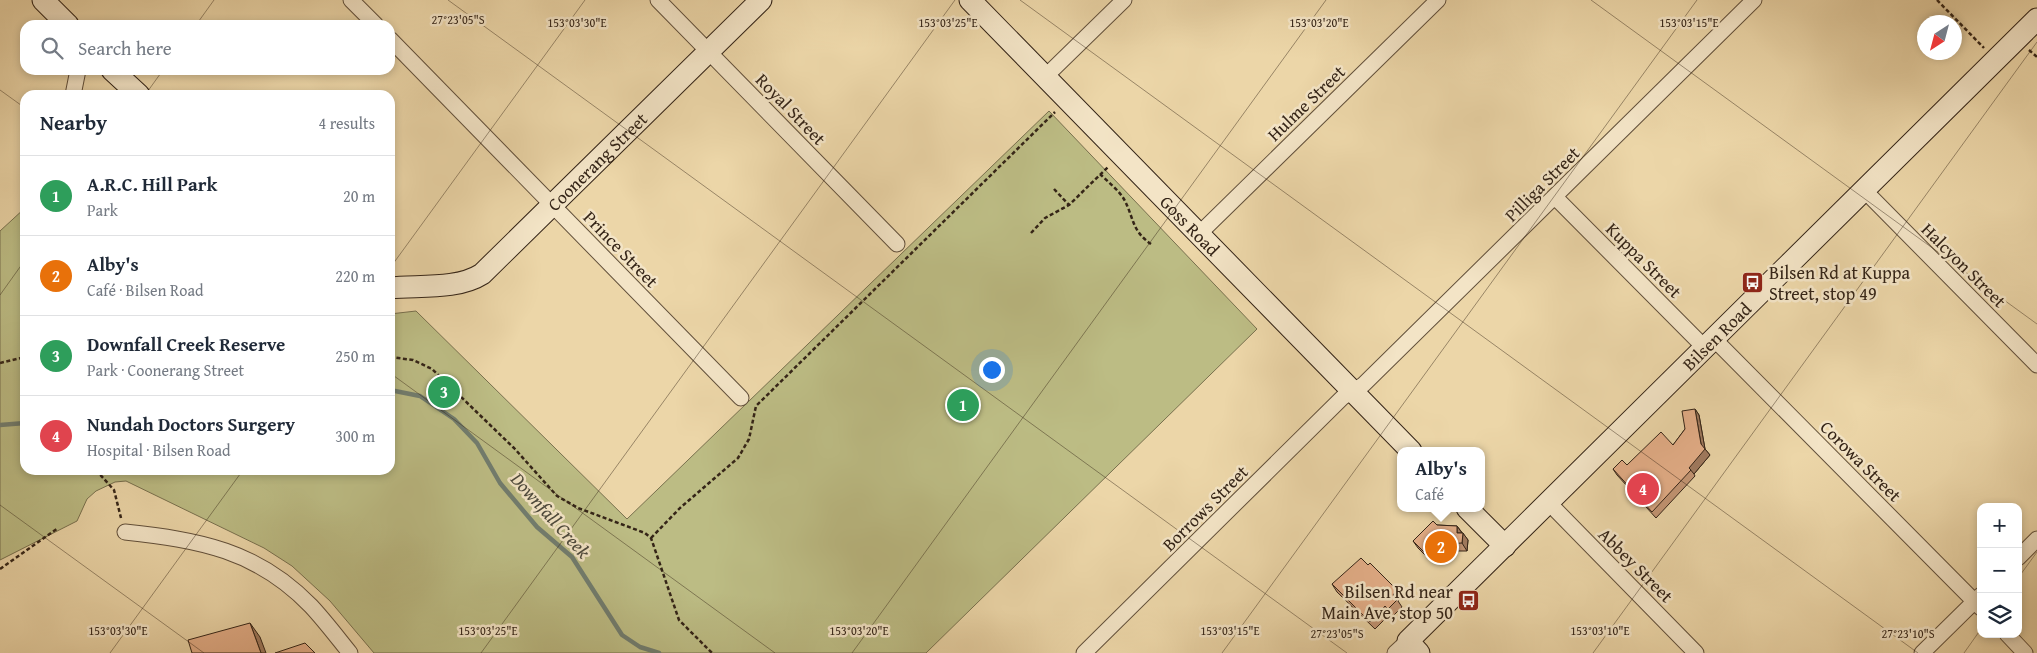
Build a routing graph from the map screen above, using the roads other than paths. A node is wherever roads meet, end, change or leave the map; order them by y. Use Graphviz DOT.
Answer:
graph roads {
  1 [pos="43,0"];
  2 [pos="351,0"];
  3 [pos="658,0"];
  4 [pos="761,0"];
  5 [pos="970,0"];
  6 [pos="1124,0"];
  7 [pos="1438,0"];
  8 [pos="1754,0"];
  9 [pos="2037,19"];
  10 [pos="63,20"];
  11 [pos="371,20"];
  12 [pos="395,45"];
  13 [pos="709,52"];
  14 [pos="77,75"];
  15 [pos="117,75"];
  16 [pos="1045,77"];
  17 [pos="74,90"];
  18 [pos="134,90"];
  19 [pos="1865,191"];
  20 [pos="1555,197"];
  21 [pos="552,206"];
  22 [pos="1199,234"];
  23 [pos="898,244"];
  24 [pos="395,288"];
  25 [pos="1710,344"];
  26 [pos="2037,366"];
  27 [pos="1354,392"];
  28 [pos="741,398"];
  29 [pos="1407,447"];
  30 [pos="1549,503"];
  31 [pos="1471,512"];
  32 [pos="125,532"];
  33 [pos="2037,539"];
  34 [pos="1505,546"];
  35 [pos="2022,554"];
  36 [pos="1977,600"];
  37 [pos="1977,604"];
  38 [pos="2010,638"];
  39 [pos="1407,649"];
  40 [pos="350,653"];
  41 [pos="1084,653"];
  42 [pos="1696,653"];
  43 [pos="1922,653"];
  44 [pos="2025,653"];
  1 -- 10 [label="street"];
  2 -- 11 [label="street"];
  3 -- 13 [label="street, Royal Street"];
  4 -- 13 [label="street, Coonerang Street"];
  5 -- 16 [label="street, Goss Road"];
  6 -- 16 [label="street"];
  7 -- 22 [label="street, Hulme Street"];
  8 -- 20 [label="street, Pilliga Street"];
  9 -- 19 [label="street, Bilsen Road"];
  12 -- 21 [label="street, Prince Street"];
  13 -- 21 [label="street, Coonerang Street"];
  13 -- 23 [label="street, Royal Street"];
  14 -- 17 [label="street"];
  15 -- 18 [label="street"];
  16 -- 22 [label="street, Goss Road"];
  19 -- 25 [label="street, Bilsen Road"];
  19 -- 26 [label="street, Halcyon Street"];
  20 -- 25 [label="street, Kuppa Street"];
  20 -- 27 [label="street, Pilliga Street"];
  21 -- 24 [label="street, Coonerang Street"];
  21 -- 28 [label="street, Prince Street"];
  22 -- 27 [label="street, Goss Road"];
  25 -- 30 [label="street, Bilsen Road"];
  25 -- 36 [label="street, Corowa Street"];
  27 -- 29 [label="street, Goss Road"];
  27 -- 41 [label="street, Borrows Street"];
  30 -- 34 [label="street, Bilsen Road"];
  30 -- 42 [label="street, Abbey Street"];
  31 -- 34 [label="street"];
  32 -- 40 [label="street"];
  33 -- 35 [label="street"];
  34 -- 39 [label="street, Bilsen Road"];
  37 -- 43 [label="street"];
  38 -- 44 [label="street"];
}
